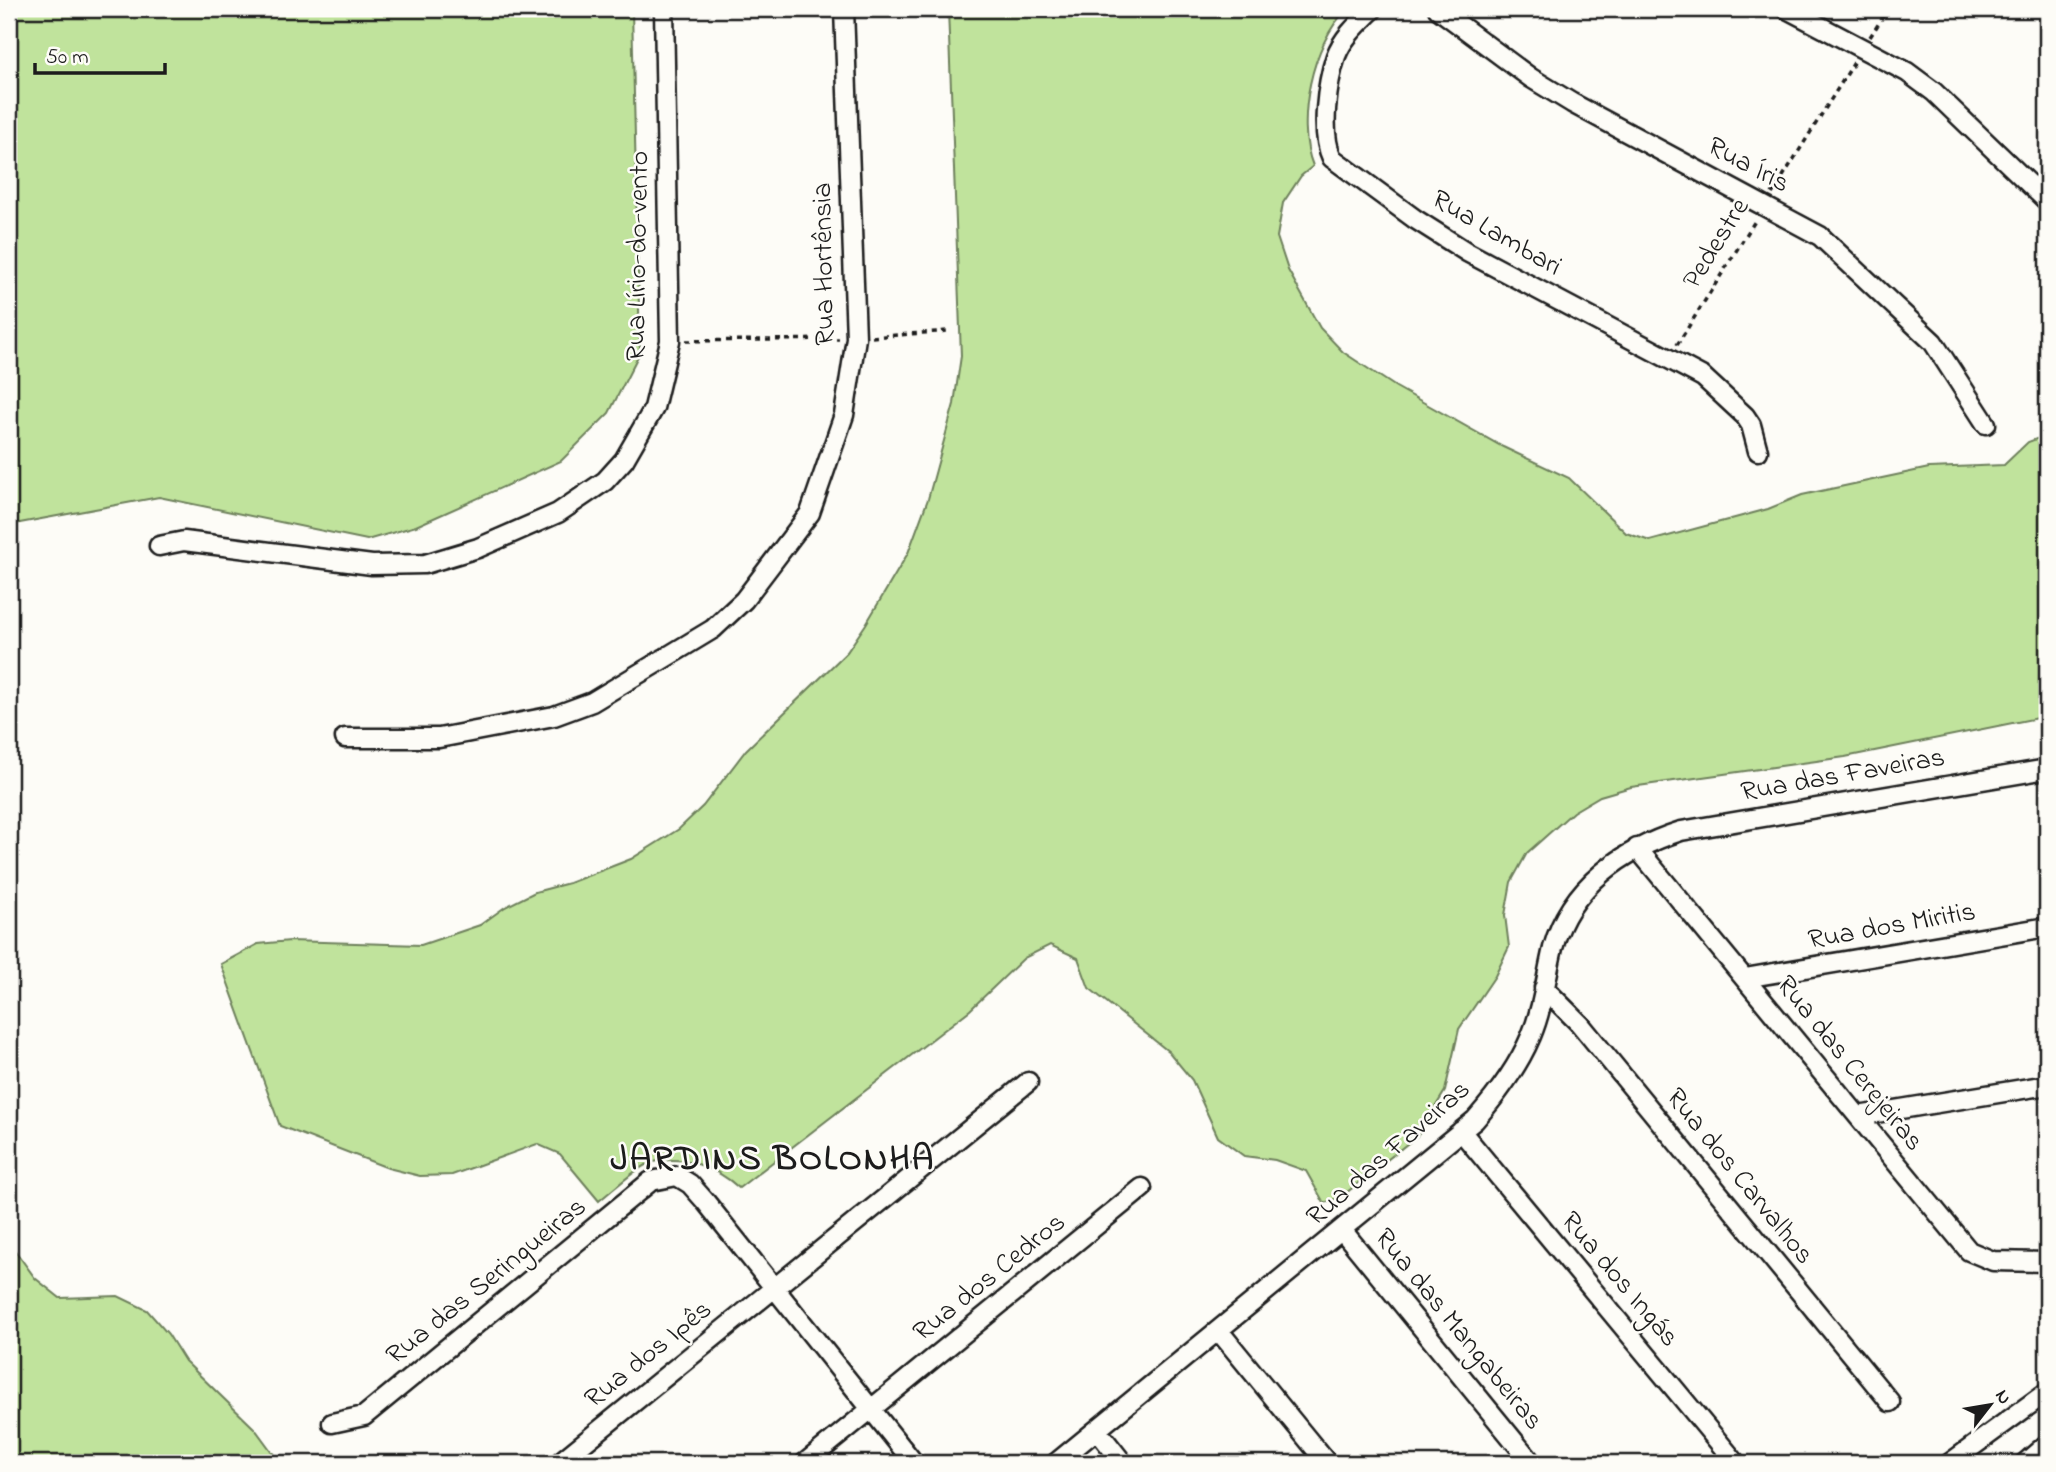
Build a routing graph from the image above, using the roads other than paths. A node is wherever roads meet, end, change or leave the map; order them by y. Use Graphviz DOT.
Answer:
graph roads {
  1 [pos="664,9"];
  2 [pos="844,9"];
  3 [pos="1373,9"];
  4 [pos="1438,9"];
  5 [pos="1787,9"];
  6 [pos="2047,201"];
  7 [pos="1986,424"];
  8 [pos="1758,451"];
  9 [pos="159,546"];
  10 [pos="345,738"];
  11 [pos="2047,769"];
  12 [pos="1637,848"];
  13 [pos="2047,927"];
  14 [pos="1745,978"];
  15 [pos="1544,988"];
  16 [pos="1028,1082"];
  17 [pos="2047,1085"];
  18 [pos="1858,1116"];
  19 [pos="1461,1131"];
  20 [pos="1142,1188"];
  21 [pos="1342,1230"];
  22 [pos="2047,1262"];
  23 [pos="773,1287"];
  24 [pos="1219,1331"];
  25 [pos="2047,1392"];
  26 [pos="1889,1402"];
  27 [pos="872,1410"];
  28 [pos="332,1423"];
  29 [pos="1097,1430"];
  30 [pos="2047,1444"];
  31 [pos="559,1463"];
  32 [pos="806,1463"];
  33 [pos="914,1463"];
  34 [pos="1056,1463"];
  35 [pos="1124,1463"];
  36 [pos="1327,1463"];
  37 [pos="1532,1463"];
  38 [pos="1736,1463"];
  39 [pos="1950,1463"];
  40 [pos="2025,1463"];
  1 -- 9 [label="street, Rua Lírio-do-vento"];
  2 -- 10 [label="street, Rua Hortênsia"];
  3 -- 8 [label="street, Rua Lambari"];
  4 -- 7 [label="street, Rua Íris"];
  5 -- 6 [label="street"];
  11 -- 12 [label="street, Rua das Faveiras"];
  12 -- 14 [label="street, Rua das Cerejeiras"];
  12 -- 15 [label="street, Rua das Faveiras"];
  13 -- 14 [label="street, Rua dos Miritis"];
  14 -- 18 [label="street, Rua das Cerejeiras"];
  15 -- 19 [label="street, Rua das Faveiras"];
  15 -- 26 [label="street, Rua dos Carvalhos"];
  16 -- 23 [label="street, Rua dos Ipês"];
  17 -- 18 [label="street"];
  18 -- 22 [label="street, Rua das Cerejeiras"];
  19 -- 21 [label="street, Rua das Faveiras"];
  19 -- 38 [label="street, Rua dos Ingás"];
  20 -- 27 [label="street, Rua dos Cedros"];
  21 -- 24 [label="street, Rua das Faveiras"];
  21 -- 37 [label="street, Rua das Mangabeiras"];
  23 -- 27 [label="street, Rua das Seringueiras"];
  23 -- 28 [label="street, Rua das Seringueiras"];
  23 -- 31 [label="street, Rua dos Ipês"];
  24 -- 29 [label="street, Rua das Faveiras"];
  24 -- 36 [label="street"];
  25 -- 39 [label="street"];
  27 -- 32 [label="street, Rua dos Cedros"];
  27 -- 33 [label="street, Rua das Seringueiras"];
  29 -- 34 [label="street, Rua das Faveiras"];
  29 -- 35 [label="street"];
  30 -- 40 [label="street"];
}
